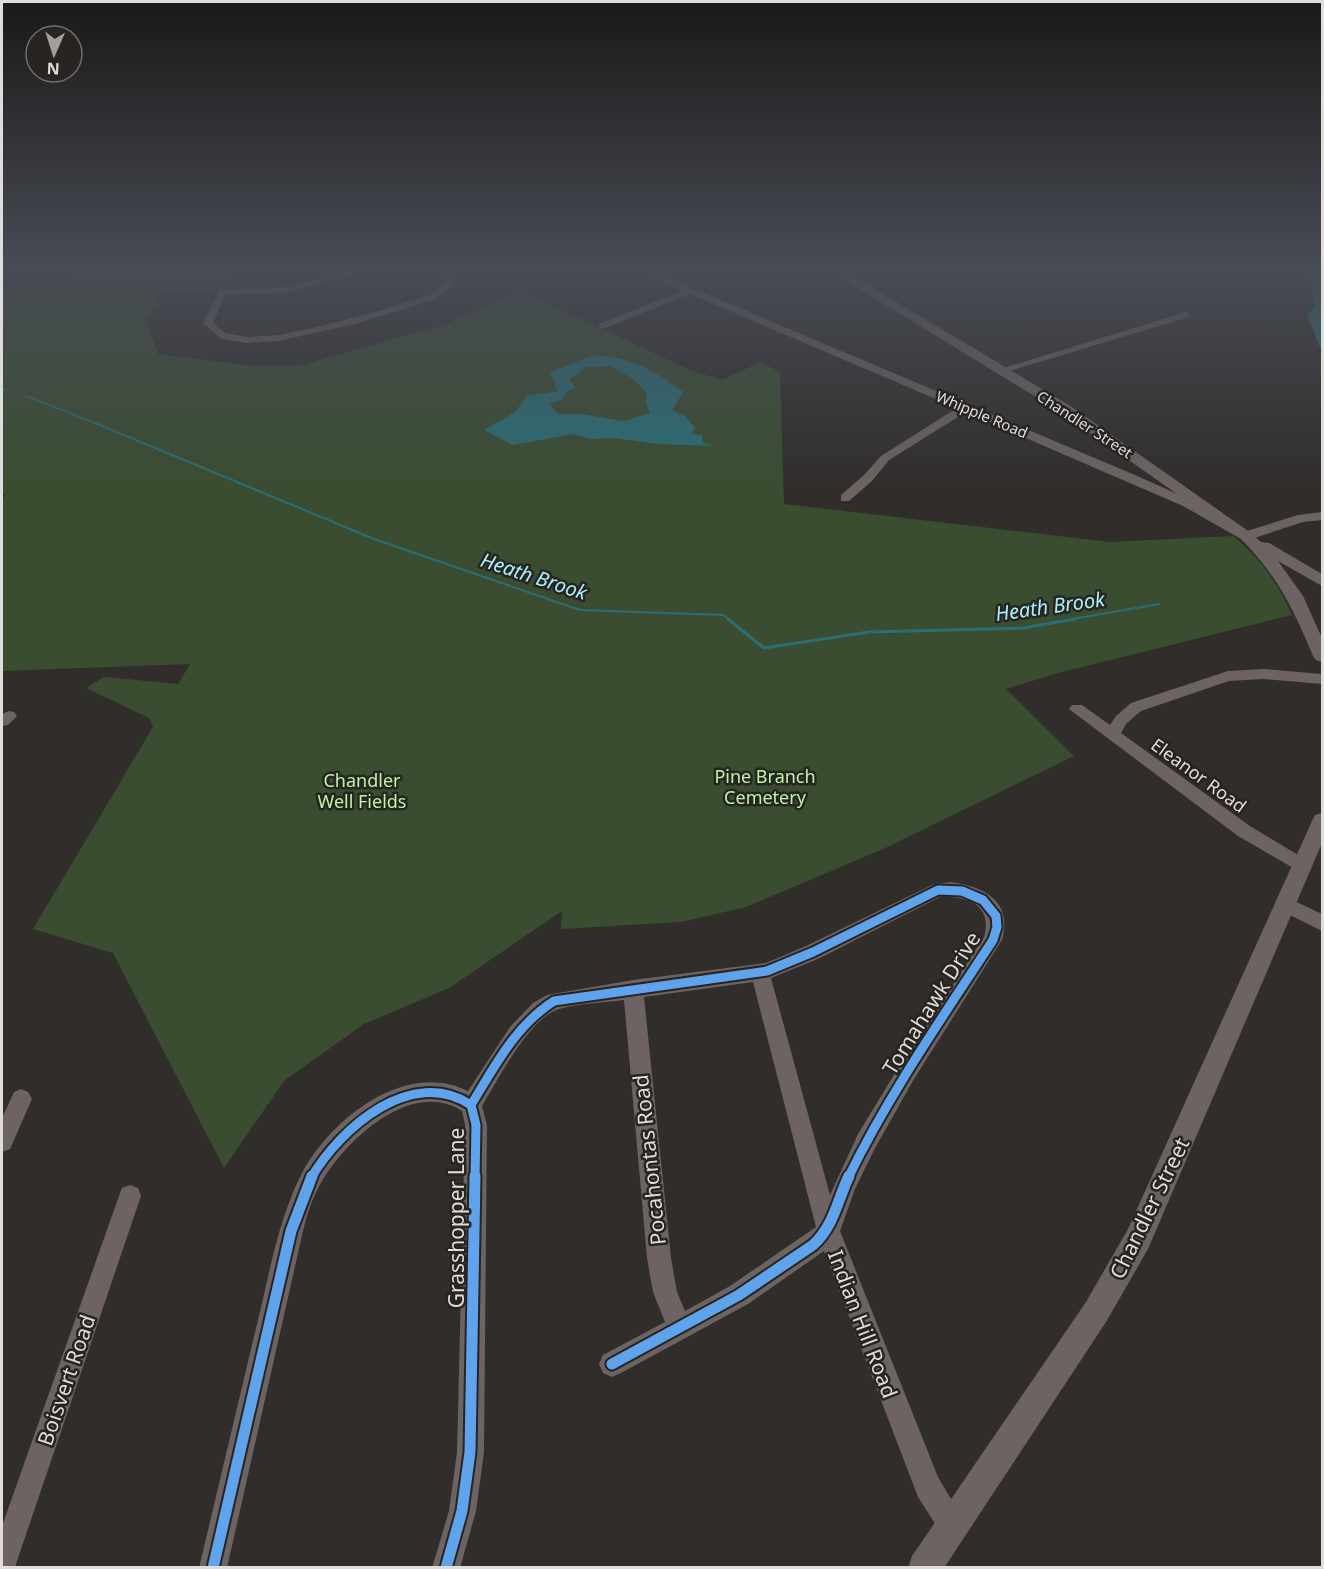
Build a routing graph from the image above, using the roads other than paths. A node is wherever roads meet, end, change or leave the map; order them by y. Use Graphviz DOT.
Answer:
graph roads {
  1 [pos="807,341"];
  2 [pos="954,341"];
  3 [pos="1102,341"];
  4 [pos="1002,370"];
  5 [pos="965,408"];
  6 [pos="1174,484"];
  7 [pos="1160,491"];
  8 [pos="845,498"];
  9 [pos="1323,516"];
  10 [pos="1246,536"];
  11 [pos="1316,577"];
  12 [pos="1284,581"];
  13 [pos="1323,656"];
  14 [pos="1323,679"];
  15 [pos="1077,709"];
  16 [pos="1112,735"];
  17 [pos="1323,821"];
  18 [pos="1302,866"];
  19 [pos="1286,905"];
  20 [pos="1323,923"];
  21 [pos="760,972"];
  22 [pos="633,989"];
  23 [pos="21,1099"];
  24 [pos="471,1105"];
  25 [pos="2,1141"];
  26 [pos="130,1196"];
  27 [pos="828,1230"];
  28 [pos="680,1328"];
  29 [pos="612,1364"];
  30 [pos="953,1526"];
  31 [pos="2,1564"];
  32 [pos="213,1568"];
  33 [pos="446,1568"];
  34 [pos="924,1568"];
  1 -- 5 [label="street, Whipple Road"];
  2 -- 4 [label="main road, Chandler Street"];
  3 -- 4 [label="street"];
  4 -- 6 [label="main road, Chandler Street"];
  5 -- 7 [label="street, Whipple Road"];
  5 -- 8 [label="street"];
  6 -- 7 [label="street"];
  6 -- 10 [label="main road, Chandler Street"];
  7 -- 10 [label="street, Whipple Road"];
  9 -- 10 [label="street"];
  10 -- 11 [label="main road, Whipple Road"];
  10 -- 12 [label="main road, Chandler Street"];
  11 -- 12 [label="main road"];
  12 -- 13 [label="main road, Chandler Street"];
  14 -- 16 [label="street"];
  15 -- 16 [label="street, Eleanor Road"];
  16 -- 18 [label="street, Eleanor Road"];
  17 -- 18 [label="main road, Chandler Street"];
  18 -- 19 [label="main road, Chandler Street"];
  19 -- 20 [label="street"];
  19 -- 30 [label="main road, Chandler Street"];
  21 -- 22 [label="street, Tomahawk Drive"];
  21 -- 27 [label="street, Indian Hill Road"];
  21 -- 27 [label="street, Tomahawk Drive"];
  22 -- 24 [label="street, Tomahawk Drive"];
  22 -- 28 [label="street, Pocahontas Road"];
  23 -- 25 [label="street"];
  24 -- 32 [label="street, Grasshopper Lane"];
  24 -- 33 [label="street, Grasshopper Lane"];
  26 -- 31 [label="street, Boisvert Road"];
  27 -- 28 [label="street, Tomahawk Drive"];
  27 -- 30 [label="street, Indian Hill Road"];
  28 -- 29 [label="street, Tomahawk Drive"];
  30 -- 34 [label="main road, Chandler Street"];
}
